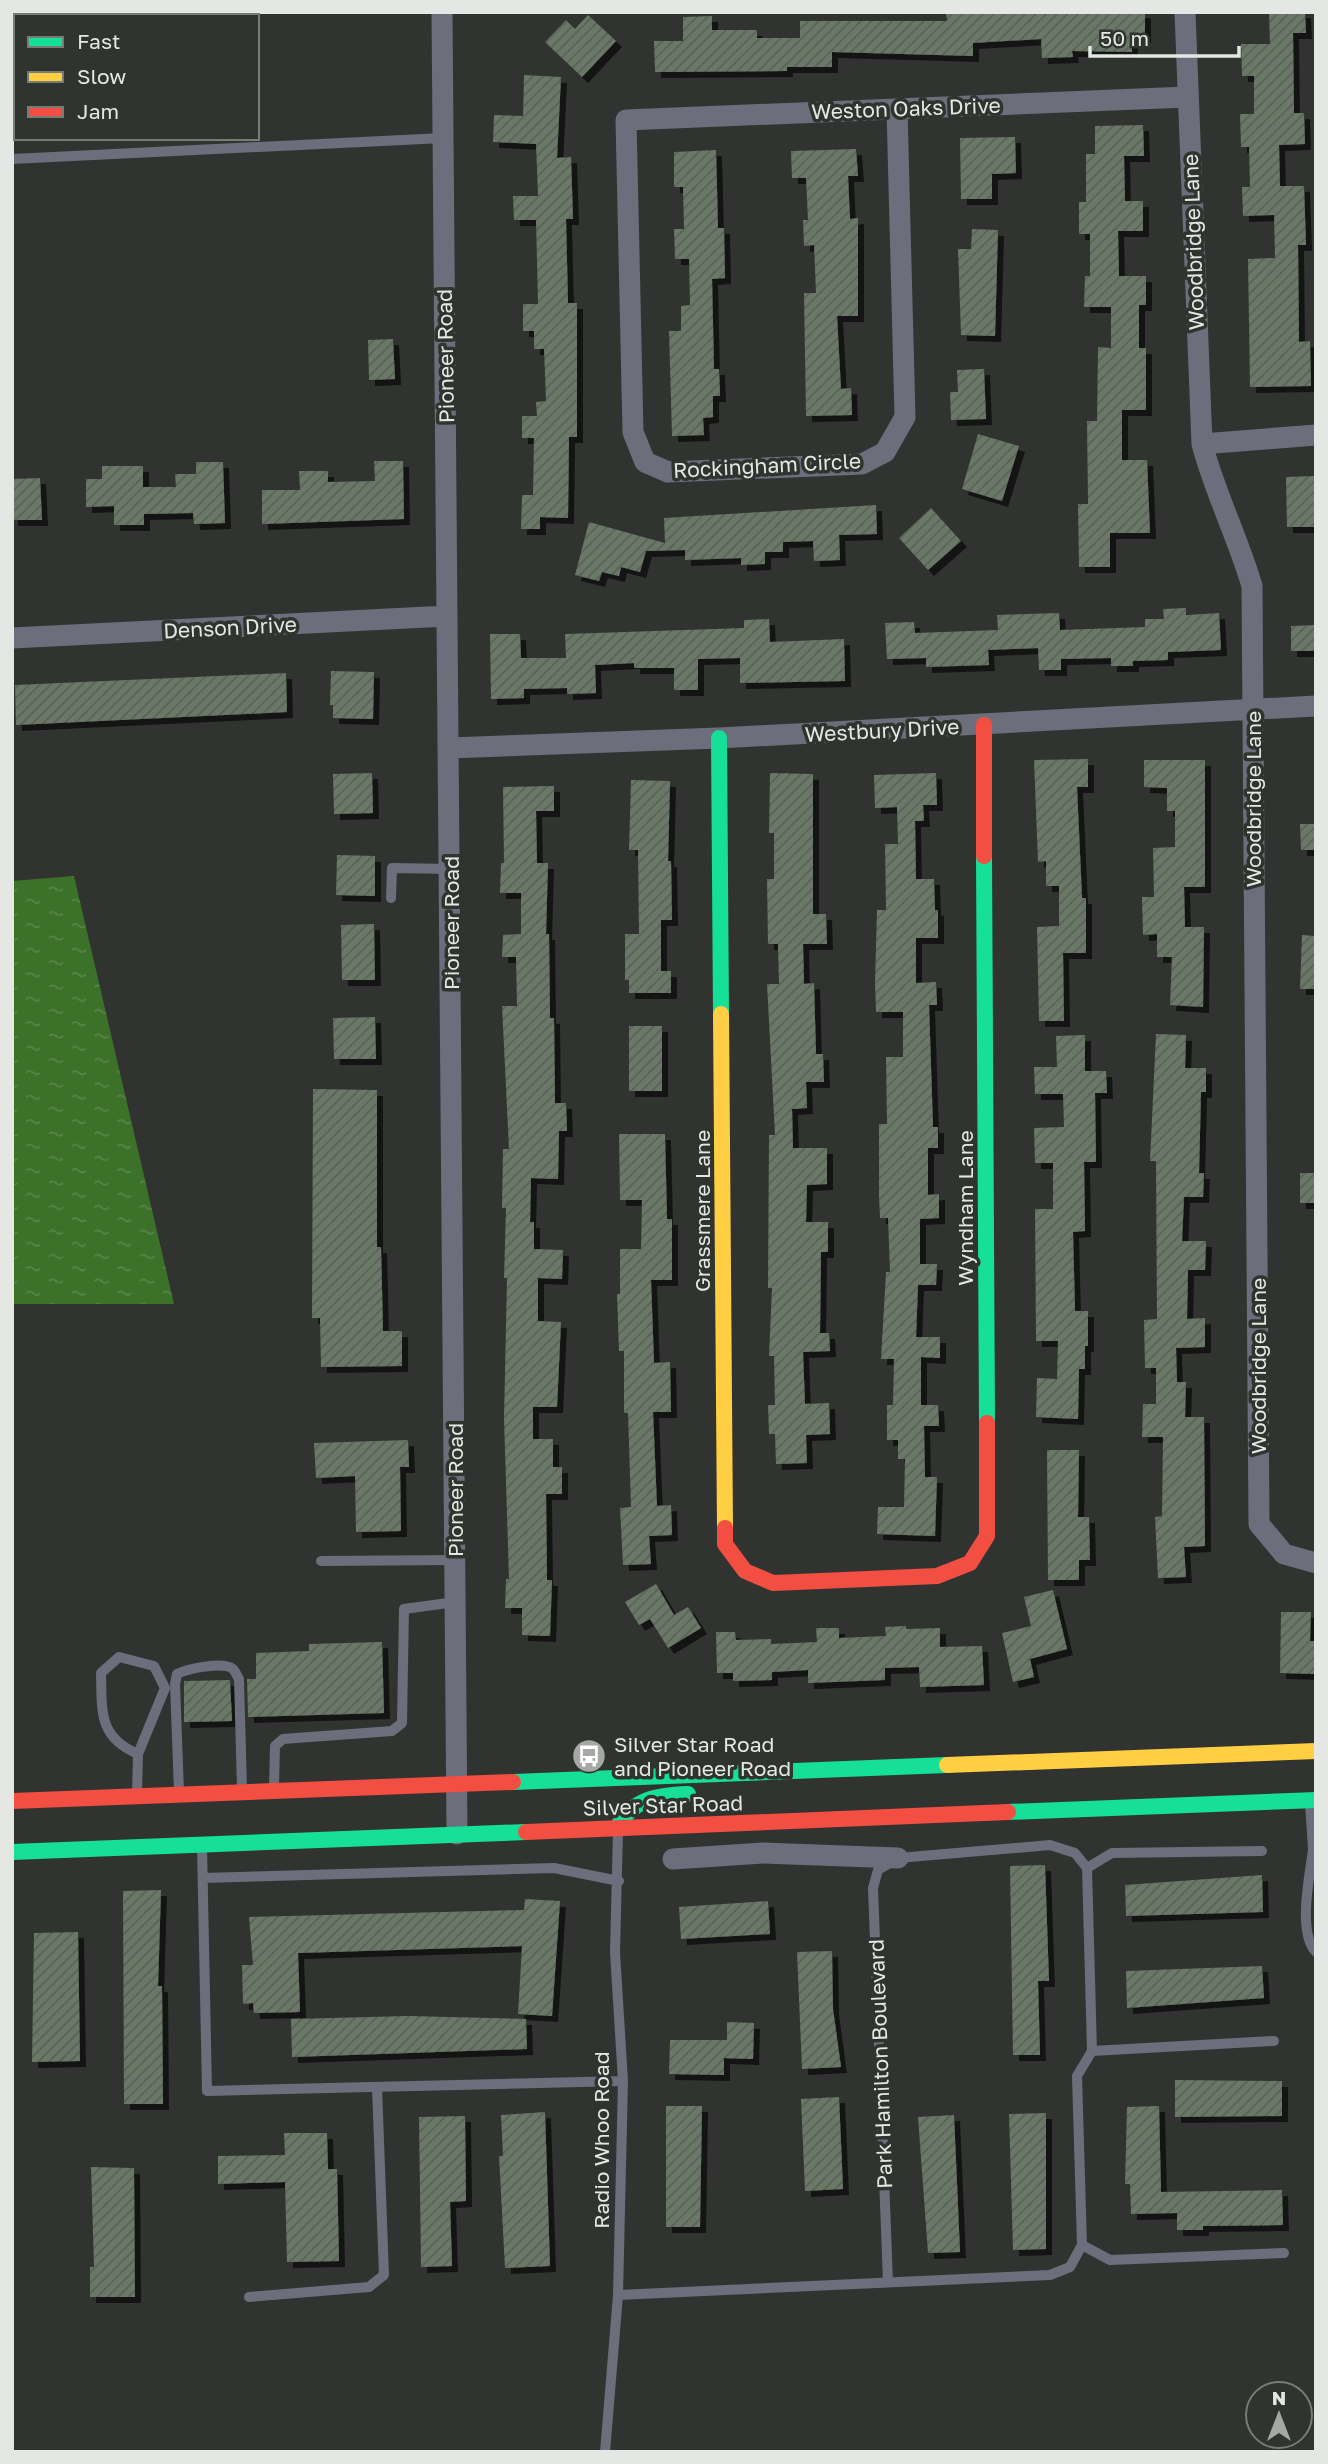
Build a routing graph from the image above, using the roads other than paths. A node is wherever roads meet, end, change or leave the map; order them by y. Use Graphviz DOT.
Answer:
graph roads {
  1 [pos="442,12"];
  2 [pos="1185,12"];
  3 [pos="1187,97"];
  4 [pos="897,109"];
  5 [pos="626,120"];
  6 [pos="443,138"];
  7 [pos="12,159"];
  8 [pos="1316,435"];
  9 [pos="1202,444"];
  10 [pos="447,616"];
  11 [pos="12,638"];
  12 [pos="1316,706"];
  13 [pos="1253,710"];
  14 [pos="984,725"];
  15 [pos="719,738"];
  16 [pos="449,748"];
  17 [pos="451,869"];
  18 [pos="391,898"];
  19 [pos="455,1560"];
  20 [pos="321,1561"];
  21 [pos="1316,1563"];
  22 [pos="850,1580"];
  23 [pos="455,1602"];
  24 [pos="1316,1751"];
  25 [pos="138,1754"];
  26 [pos="899,1767"];
  27 [pos="457,1785"];
  28 [pos="839,1785"];
  29 [pos="274,1792"];
  30 [pos="242,1793"];
  31 [pos="710,1793"];
  32 [pos="179,1795"];
  33 [pos="137,1797"];
  34 [pos="1313,1800"];
  35 [pos="12,1801"];
  36 [pos="617,1828"];
  37 [pos="457,1834"];
  38 [pos="202,1845"];
  39 [pos="1315,1849"];
  40 [pos="1262,1850"];
  41 [pos="12,1852"];
  42 [pos="898,1858"];
  43 [pos="673,1859"];
  44 [pos="1087,1868"];
  45 [pos="203,1878"];
  46 [pos="619,1881"];
  47 [pos="1308,1902"];
  48 [pos="1316,1913"];
  49 [pos="1316,1952"];
  50 [pos="1274,2042"];
  51 [pos="1092,2051"];
  52 [pos="623,2081"];
  53 [pos="377,2087"];
  54 [pos="1082,2245"];
  55 [pos="1284,2252"];
  56 [pos="888,2282"];
  57 [pos="618,2295"];
  58 [pos="249,2297"];
  59 [pos="605,2452"];
  1 -- 6 [label="street, Pioneer Road"];
  2 -- 3 [label="street, Woodbridge Lane"];
  3 -- 4 [label="street, Weston Oaks Drive"];
  3 -- 9 [label="street, Woodbridge Lane"];
  4 -- 5 [label="street, Weston Oaks Drive"];
  4 -- 5 [label="street, Rockingham Circle"];
  6 -- 7 [label="lane"];
  6 -- 10 [label="street, Pioneer Road"];
  8 -- 9 [label="street"];
  9 -- 13 [label="street, Woodbridge Lane"];
  10 -- 11 [label="street, Denson Drive"];
  10 -- 16 [label="street, Pioneer Road"];
  12 -- 13 [label="street, Westbury Drive"];
  13 -- 14 [label="street, Westbury Drive"];
  13 -- 21 [label="street, Woodbridge Lane"];
  14 -- 15 [label="street, Westbury Drive"];
  14 -- 22 [label="main road, Wyndham Lane"];
  15 -- 16 [label="street, Westbury Drive"];
  15 -- 22 [label="main road, Grassmere Lane"];
  16 -- 17 [label="street, Pioneer Road"];
  17 -- 18 [label="lane"];
  17 -- 19 [label="street, Pioneer Road"];
  19 -- 20 [label="lane"];
  19 -- 23 [label="street, Pioneer Road"];
  23 -- 27 [label="street, Pioneer Road"];
  23 -- 29 [label="lane"];
  24 -- 26 [label="main road, Silver Star Road"];
  25 -- 25 [label="lane"];
  25 -- 33 [label="lane"];
  26 -- 27 [label="main road, Silver Star Road"];
  26 -- 28 [label="main road"];
  27 -- 29 [label="main road, Silver Star Road"];
  27 -- 37 [label="street, Pioneer Road"];
  29 -- 30 [label="main road, Silver Star Road"];
  30 -- 32 [label="main road, Silver Star Road"];
  30 -- 32 [label="lane"];
  31 -- 36 [label="main road"];
  32 -- 33 [label="main road, Silver Star Road"];
  33 -- 35 [label="main road, Silver Star Road"];
  34 -- 36 [label="main road, Silver Star Road"];
  34 -- 39 [label="lane"];
  36 -- 37 [label="main road, Silver Star Road"];
  36 -- 46 [label="lane, Radio Whoo Road"];
  37 -- 38 [label="main road, Silver Star Road"];
  38 -- 41 [label="main road, Silver Star Road"];
  38 -- 45 [label="lane"];
  39 -- 47 [label="lane"];
  40 -- 44 [label="lane"];
  42 -- 43 [label="street"];
  42 -- 44 [label="lane"];
  42 -- 56 [label="lane, Park Hamilton Boulevard"];
  44 -- 51 [label="lane"];
  45 -- 46 [label="lane"];
  45 -- 53 [label="lane"];
  46 -- 52 [label="lane, Radio Whoo Road"];
  47 -- 48 [label="lane"];
  47 -- 49 [label="lane"];
  50 -- 51 [label="lane"];
  51 -- 54 [label="lane"];
  52 -- 53 [label="lane"];
  52 -- 57 [label="lane, Radio Whoo Road"];
  53 -- 58 [label="lane"];
  54 -- 55 [label="lane"];
  54 -- 56 [label="lane"];
  56 -- 57 [label="lane"];
  57 -- 59 [label="lane, Radio Whoo Road"];
}
